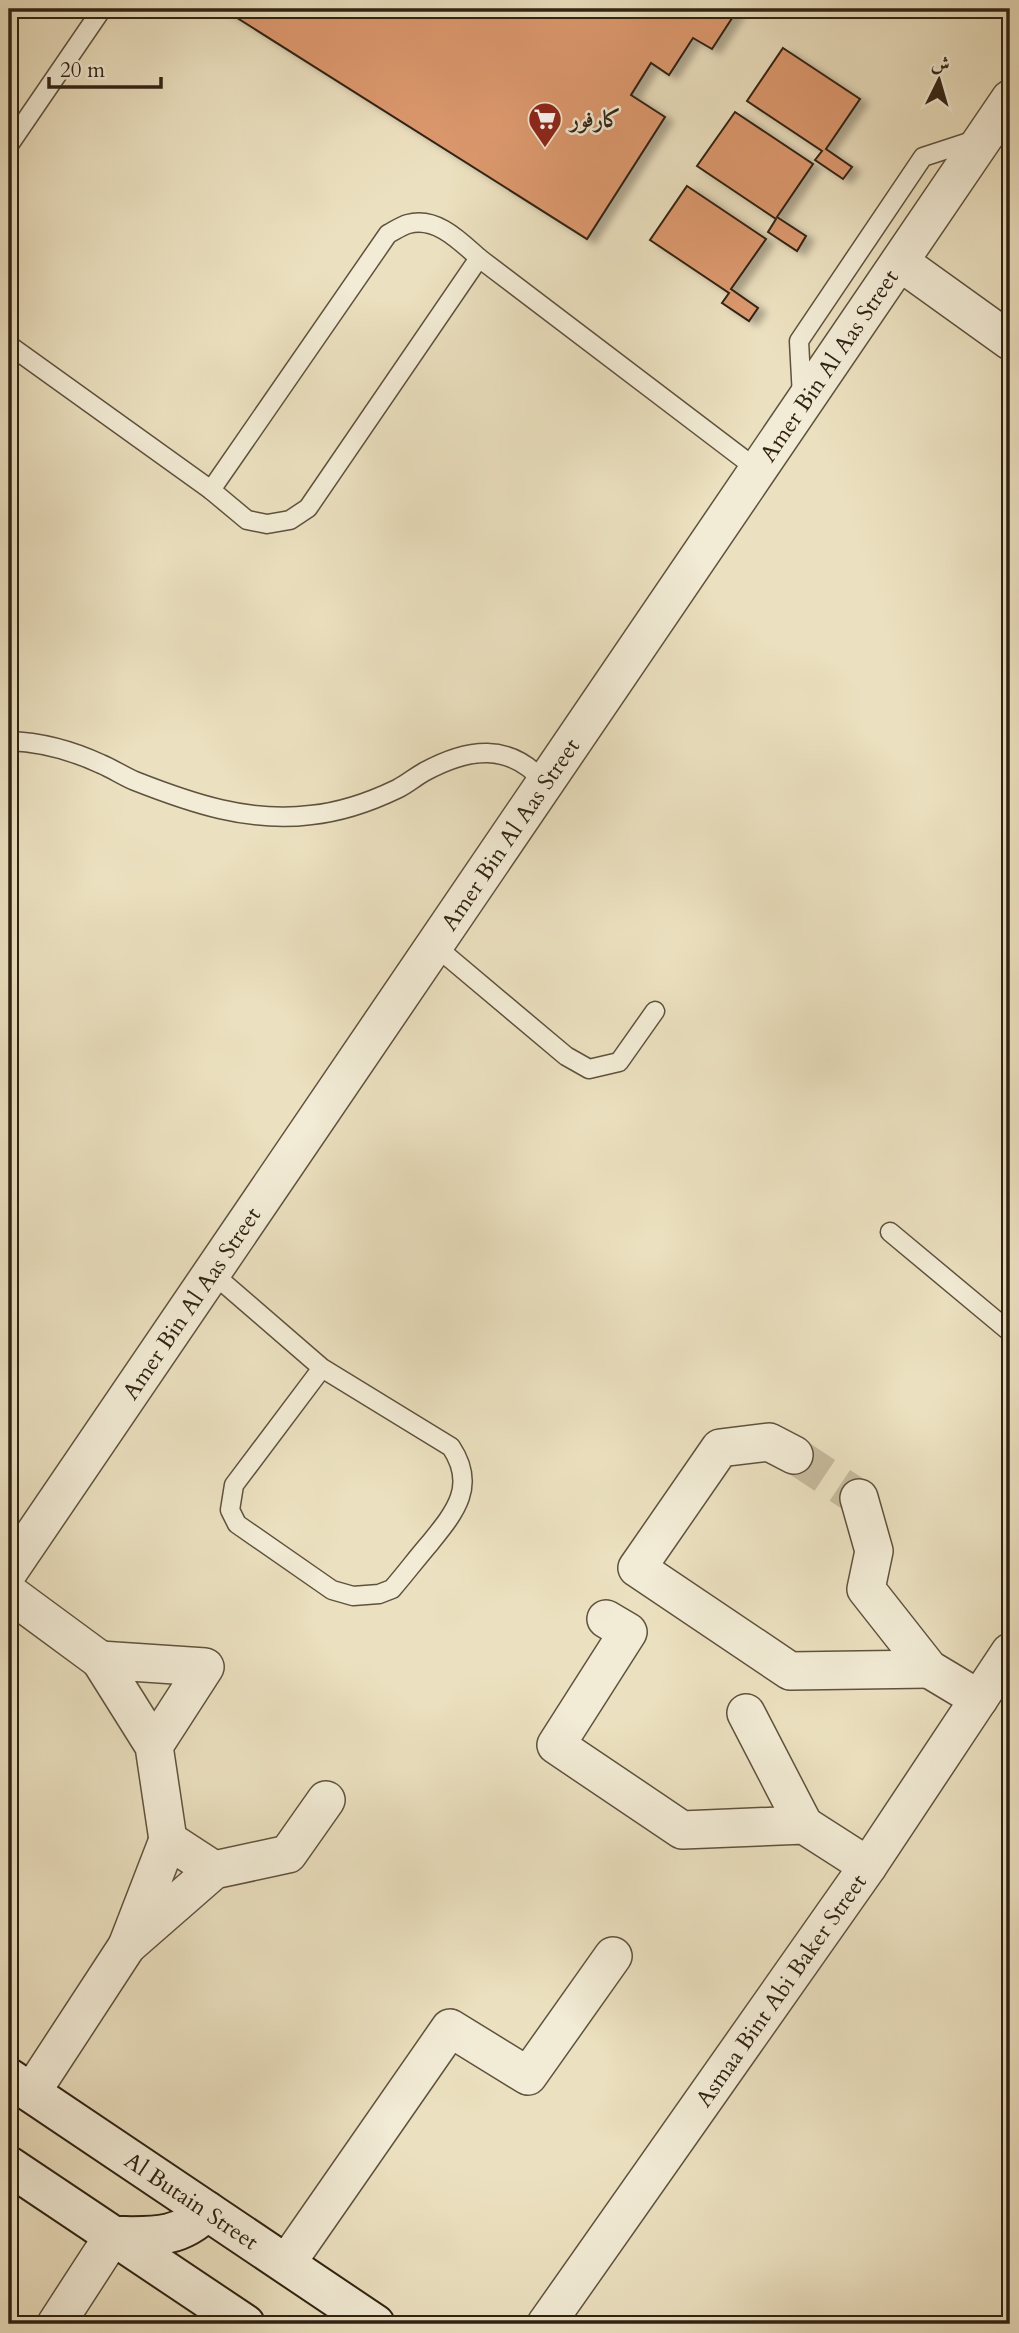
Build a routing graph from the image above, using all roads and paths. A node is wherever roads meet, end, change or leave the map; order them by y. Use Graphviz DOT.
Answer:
graph roads {
  1 [pos="102,9"];
  2 [pos="1010,99"];
  3 [pos="984,137"];
  4 [pos="9,145"];
  5 [pos="479,258"];
  6 [pos="900,262"];
  7 [pos="1010,341"];
  8 [pos="9,345"];
  9 [pos="802,405"];
  10 [pos="758,470"];
  11 [pos="211,489"];
  12 [pos="9,741"];
  13 [pos="544,782"];
  14 [pos="434,945"];
  15 [pos="655,1011"];
  16 [pos="890,1232"];
  17 [pos="211,1272"];
  18 [pos="1010,1332"];
  19 [pos="322,1368"];
  20 [pos="794,1455"];
  21 [pos="859,1498"];
  22 [pos="9,1571"];
  23 [pos="9,1593"];
  24 [pos="606,1619"];
  25 [pos="1010,1652"];
  26 [pos="100,1660"];
  27 [pos="929,1669"];
  28 [pos="979,1699"];
  29 [pos="746,1713"];
  30 [pos="154,1746"];
  31 [pos="326,1800"];
  32 [pos="804,1825"];
  33 [pos="168,1840"];
  34 [pos="868,1866"];
  35 [pos="214,1870"];
  36 [pos="127,1946"];
  37 [pos="613,1956"];
  38 [pos="20,2085"];
  39 [pos="9,2166"];
  40 [pos="206,2211"];
  41 [pos="113,2236"];
  42 [pos="286,2264"];
  43 [pos="57,2324"];
  44 [pos="245,2324"];
  45 [pos="375,2324"];
  46 [pos="546,2324"];
  1 -- 4 [label="lane"];
  2 -- 3 [label="street, Amer Bin Al Aas Street"];
  3 -- 6 [label="street, Amer Bin Al Aas Street"];
  3 -- 9 [label="lane"];
  5 -- 10 [label="lane"];
  5 -- 11 [label="lane"];
  5 -- 11 [label="lane"];
  6 -- 7 [label="street"];
  6 -- 9 [label="street, Amer Bin Al Aas Street"];
  8 -- 11 [label="lane"];
  9 -- 10 [label="street, Amer Bin Al Aas Street"];
  10 -- 13 [label="street, Amer Bin Al Aas Street"];
  12 -- 13 [label="lane"];
  13 -- 14 [label="street, Amer Bin Al Aas Street"];
  14 -- 15 [label="lane"];
  14 -- 17 [label="street, Amer Bin Al Aas Street"];
  16 -- 18 [label="lane"];
  17 -- 19 [label="lane"];
  17 -- 22 [label="street, Amer Bin Al Aas Street"];
  19 -- 19 [label="lane"];
  20 -- 27 [label="street"];
  21 -- 27 [label="street"];
  23 -- 26 [label="street"];
  24 -- 32 [label="street"];
  25 -- 28 [label="street, Asmaa Bint Abi Baker Street"];
  26 -- 30 [label="street"];
  26 -- 30 [label="street"];
  27 -- 28 [label="street"];
  28 -- 34 [label="street, Asmaa Bint Abi Baker Street"];
  29 -- 32 [label="street"];
  30 -- 33 [label="street"];
  31 -- 35 [label="street"];
  32 -- 34 [label="street"];
  33 -- 35 [label="street"];
  33 -- 36 [label="street"];
  34 -- 46 [label="street, Asmaa Bint Abi Baker Street"];
  35 -- 36 [label="street"];
  36 -- 38 [label="street"];
  37 -- 42 [label="street"];
  38 -- 40 [label="street, Al Butain Street"];
  39 -- 41 [label="street"];
  40 -- 41 [label="street"];
  40 -- 42 [label="street, Al Butain Street"];
  41 -- 43 [label="street"];
  41 -- 44 [label="street"];
  42 -- 45 [label="street, Al Butain Street"];
}
